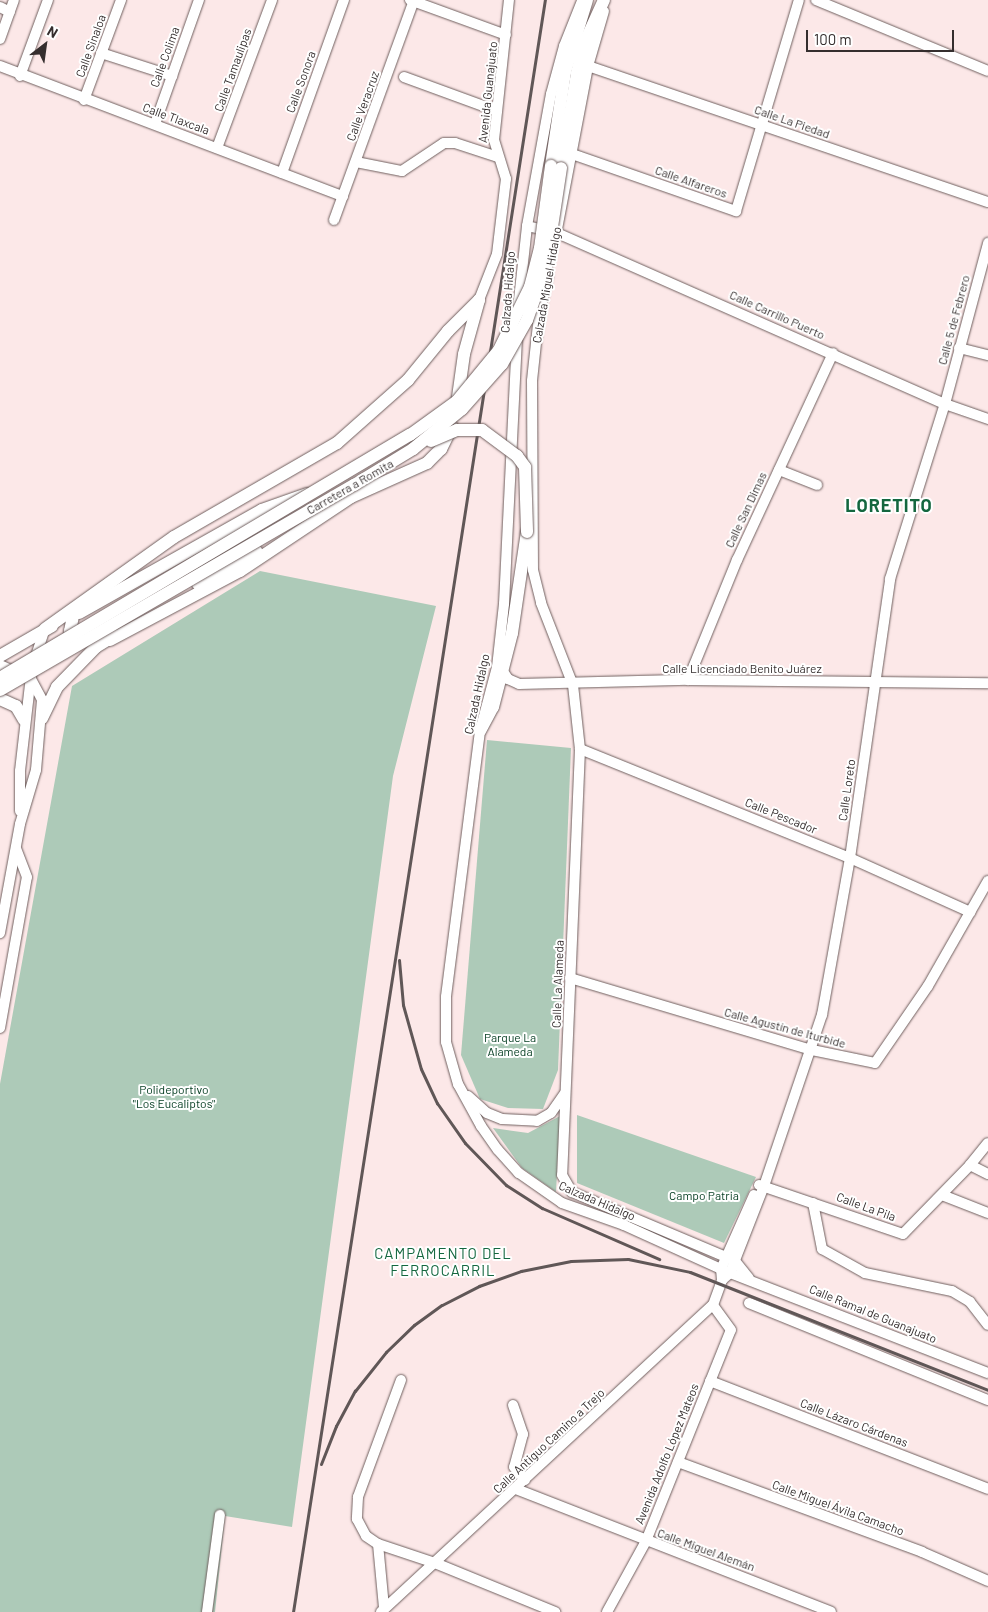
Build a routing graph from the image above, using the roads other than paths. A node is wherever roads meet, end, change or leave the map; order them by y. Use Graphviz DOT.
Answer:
graph roads {
  1 [pos="14,0"];
  2 [pos="48,0"];
  3 [pos="121,0"];
  4 [pos="199,0"];
  5 [pos="272,0"];
  6 [pos="344,0"];
  7 [pos="509,0"];
  8 [pos="582,0"];
  9 [pos="587,0"];
  10 [pos="604,0"];
  11 [pos="799,0"];
  12 [pos="816,0"];
  13 [pos="413,1"];
  14 [pos="0,7"];
  15 [pos="10,12"];
  16 [pos="506,35"];
  17 [pos="0,39"];
  18 [pos="101,53"];
  19 [pos="0,66"];
  20 [pos="588,66"];
  21 [pos="988,71"];
  22 [pos="20,76"];
  23 [pos="172,76"];
  24 [pos="404,77"];
  25 [pos="84,100"];
  26 [pos="497,111"];
  27 [pos="155,124"];
  28 [pos="762,126"];
  29 [pos="217,148"];
  30 [pos="572,154"];
  31 [pos="498,157"];
  32 [pos="356,162"];
  33 [pos="556,167"];
  34 [pos="282,173"];
  35 [pos="343,196"];
  36 [pos="988,202"];
  37 [pos="334,220"];
  38 [pos="527,226"];
  39 [pos="557,233"];
  40 [pos="988,243"];
  41 [pos="520,275"];
  42 [pos="546,285"];
  43 [pos="479,300"];
  44 [pos="959,348"];
  45 [pos="833,353"];
  46 [pos="988,355"];
  47 [pos="515,381"];
  48 [pos="532,381"];
  49 [pos="945,404"];
  50 [pos="988,419"];
  51 [pos="413,449"];
  52 [pos="779,470"];
  53 [pos="354,485"];
  54 [pos="817,485"];
  55 [pos="310,493"];
  56 [pos="508,525"];
  57 [pos="530,530"];
  58 [pos="541,603"];
  59 [pos="73,616"];
  60 [pos="45,630"];
  61 [pos="110,640"];
  62 [pos="96,647"];
  63 [pos="0,656"];
  64 [pos="0,665"];
  65 [pos="502,670"];
  66 [pos="0,678"];
  67 [pos="30,678"];
  68 [pos="688,680"];
  69 [pos="874,681"];
  70 [pos="988,683"];
  71 [pos="573,685"];
  72 [pos="0,690"];
  73 [pos="0,699"];
  74 [pos="42,718"];
  75 [pos="24,720"];
  76 [pos="480,731"];
  77 [pos="580,749"];
  78 [pos="20,824"];
  79 [pos="16,849"];
  80 [pos="850,858"];
  81 [pos="988,881"];
  82 [pos="970,912"];
  83 [pos="0,933"];
  84 [pos="570,978"];
  85 [pos="0,1028"];
  86 [pos="812,1050"];
  87 [pos="458,1084"];
  88 [pos="566,1088"];
  89 [pos="988,1143"];
  90 [pos="970,1166"];
  91 [pos="988,1174"];
  92 [pos="763,1183"];
  93 [pos="572,1192"];
  94 [pos="942,1195"];
  95 [pos="813,1202"];
  96 [pos="562,1203"];
  97 [pos="988,1212"];
  98 [pos="731,1259"];
  99 [pos="725,1274"];
  100 [pos="749,1279"];
  101 [pos="749,1303"];
  102 [pos="713,1305"];
  103 [pos="988,1325"];
  104 [pos="988,1373"];
  105 [pos="401,1380"];
  106 [pos="710,1381"];
  107 [pos="988,1400"];
  108 [pos="513,1405"];
  109 [pos="678,1462"];
  110 [pos="525,1480"];
  111 [pos="516,1489"];
  112 [pos="988,1489"];
  113 [pos="220,1515"];
  114 [pos="646,1541"];
  115 [pos="378,1544"];
  116 [pos="435,1563"];
  117 [pos="988,1581"];
  118 [pos="382,1610"];
  119 [pos="207,1612"];
  120 [pos="555,1612"];
  121 [pos="607,1612"];
  122 [pos="831,1612"];
  1 -- 15 [label="street"];
  2 -- 22 [label="street"];
  3 -- 18 [label="street, Calle Sinaloa"];
  4 -- 23 [label="street, Calle Colima"];
  5 -- 29 [label="street, Calle Tamaulipas"];
  6 -- 34 [label="street, Calle Sonora"];
  7 -- 16 [label="street, Avenida Guanajuato"];
  8 -- 38 [label="street, Calzada Hidalgo"];
  9 -- 33 [label="main road"];
  10 -- 20 [label="street, Calzada Miguel Hidalgo"];
  10 -- 33 [label="main road, Calzada Miguel Hidalgo"];
  11 -- 28 [label="street, Calle Alfareros"];
  12 -- 21 [label="street"];
  13 -- 16 [label="street"];
  13 -- 32 [label="street, Calle Veracruz"];
  14 -- 15 [label="street"];
  15 -- 17 [label="street"];
  16 -- 26 [label="street, Avenida Guanajuato"];
  18 -- 23 [label="street"];
  18 -- 25 [label="street, Calle Sinaloa"];
  19 -- 22 [label="street, Calle Tlaxcala"];
  20 -- 28 [label="street, Calle La Piedad"];
  20 -- 30 [label="street, Calzada Miguel Hidalgo"];
  22 -- 25 [label="street, Calle Tlaxcala"];
  23 -- 27 [label="street, Calle Colima"];
  24 -- 26 [label="street"];
  25 -- 27 [label="street, Calle Tlaxcala"];
  26 -- 31 [label="street, Avenida Guanajuato"];
  27 -- 29 [label="street, Calle Tlaxcala"];
  28 -- 30 [label="street, Calle Alfareros"];
  28 -- 36 [label="street, Calle La Piedad"];
  29 -- 34 [label="street, Calle Tlaxcala"];
  30 -- 39 [label="street, Calzada Miguel Hidalgo"];
  31 -- 32 [label="street"];
  31 -- 43 [label="street, Avenida Guanajuato"];
  32 -- 35 [label="street, Calle Veracruz"];
  33 -- 51 [label="main road, Carretera a Romita, bridge"];
  33 -- 55 [label="main road, Carretera a Romita, bridge"];
  34 -- 35 [label="street, Calle Tlaxcala"];
  35 -- 37 [label="street, Calle Veracruz"];
  38 -- 39 [label="street, Calle Carrillo Puerto"];
  38 -- 41 [label="street, Calzada Hidalgo"];
  39 -- 42 [label="street, Calzada Miguel Hidalgo"];
  39 -- 45 [label="street, Calle Carrillo Puerto"];
  40 -- 44 [label="street, Calle 5 de Febrero"];
  41 -- 42 [label="street"];
  41 -- 47 [label="street, Calzada Hidalgo"];
  42 -- 48 [label="street, Calzada Miguel Hidalgo"];
  43 -- 60 [label="main road"];
  43 -- 61 [label="main road"];
  44 -- 46 [label="street"];
  44 -- 49 [label="street, Calle 5 de Febrero"];
  45 -- 49 [label="street, Calle Carrillo Puerto"];
  45 -- 52 [label="street, Calle San Dimas"];
  47 -- 48 [label="street"];
  47 -- 56 [label="street, Calzada Hidalgo"];
  48 -- 57 [label="street, Calzada Miguel Hidalgo"];
  49 -- 50 [label="street, Calle Carrillo Puerto"];
  49 -- 69 [label="street, Calle Loreto"];
  51 -- 53 [label="main road, Carretera a Romita, bridge"];
  51 -- 57 [label="main road, bridge"];
  52 -- 54 [label="street"];
  52 -- 68 [label="street, Calle San Dimas"];
  53 -- 61 [label="main road, bridge"];
  53 -- 72 [label="main road, Carretera a Romita, bridge"];
  55 -- 59 [label="main road, bridge"];
  55 -- 66 [label="main road, Carretera a Romita, bridge"];
  56 -- 57 [label="street"];
  56 -- 76 [label="street, Calzada Hidalgo"];
  57 -- 58 [label="street, Calzada Miguel Hidalgo"];
  57 -- 65 [label="main road"];
  58 -- 71 [label="street, Calle La Alameda"];
  59 -- 60 [label="main road"];
  59 -- 62 [label="main road"];
  60 -- 63 [label="main road"];
  60 -- 67 [label="street"];
  61 -- 62 [label="main road"];
  62 -- 74 [label="main road"];
  64 -- 67 [label="street"];
  65 -- 71 [label="street, Calle Licenciado Benito Juárez"];
  65 -- 76 [label="main road"];
  67 -- 74 [label="street"];
  67 -- 75 [label="street"];
  68 -- 69 [label="street, Calle Licenciado Benito Juárez"];
  68 -- 71 [label="street, Calle Licenciado Benito Juárez"];
  69 -- 70 [label="street, Calle Licenciado Benito Juárez"];
  69 -- 80 [label="street, Calle Loreto"];
  71 -- 77 [label="street, Calle La Alameda"];
  73 -- 75 [label="main road"];
  74 -- 78 [label="street"];
  75 -- 78 [label="street"];
  76 -- 87 [label="street, Calzada Hidalgo"];
  77 -- 80 [label="street, Calle Pescador"];
  77 -- 84 [label="street, Calle La Alameda"];
  78 -- 79 [label="street"];
  79 -- 83 [label="street"];
  79 -- 85 [label="street"];
  80 -- 82 [label="street, Calle Pescador"];
  80 -- 86 [label="street, Calle Loreto"];
  81 -- 82 [label="street, Calle Agustín de Iturbide"];
  82 -- 86 [label="street, Calle Agustín de Iturbide"];
  84 -- 86 [label="street, Calle Agustín de Iturbide"];
  84 -- 88 [label="street, Calle La Alameda"];
  86 -- 92 [label="street, Calle Loreto"];
  87 -- 88 [label="street"];
  87 -- 96 [label="street, Calzada Hidalgo"];
  88 -- 93 [label="street, Calle La Alameda"];
  89 -- 90 [label="street, Calle La Pila"];
  90 -- 91 [label="street"];
  90 -- 94 [label="street, Calle La Pila"];
  92 -- 95 [label="street, Calle La Pila"];
  92 -- 98 [label="street, Calle Loreto"];
  93 -- 96 [label="street"];
  93 -- 98 [label="street"];
  94 -- 95 [label="street, Calle La Pila"];
  94 -- 97 [label="street"];
  95 -- 103 [label="street"];
  96 -- 99 [label="street, Calzada Hidalgo"];
  98 -- 99 [label="street, Calle Loreto"];
  98 -- 100 [label="street"];
  99 -- 100 [label="street, Calle Ramal de Guanajuato"];
  99 -- 102 [label="street, Calle Antiguo Camino a Trejo"];
  100 -- 104 [label="street, Calle Ramal de Guanajuato"];
  101 -- 107 [label="street"];
  102 -- 106 [label="street, Avenida Adolfo López Mateos"];
  102 -- 110 [label="street, Calle Antiguo Camino a Trejo"];
  105 -- 115 [label="street"];
  106 -- 109 [label="street, Avenida Adolfo López Mateos"];
  106 -- 112 [label="street, Calle Lázaro Cárdenas"];
  108 -- 110 [label="street"];
  109 -- 114 [label="street, Avenida Adolfo López Mateos"];
  109 -- 117 [label="street, Calle Miguel Ávila Camacho"];
  110 -- 111 [label="street, Calle Antiguo Camino a Trejo"];
  111 -- 114 [label="street, Calle Miguel Alemán"];
  111 -- 116 [label="street, Calle Antiguo Camino a Trejo"];
  113 -- 119 [label="street"];
  114 -- 121 [label="street, Avenida Adolfo López Mateos"];
  114 -- 122 [label="street, Calle Miguel Alemán"];
  115 -- 116 [label="street"];
  115 -- 118 [label="street"];
  116 -- 118 [label="street, Calle Antiguo Camino a Trejo"];
  116 -- 120 [label="street"];
}
